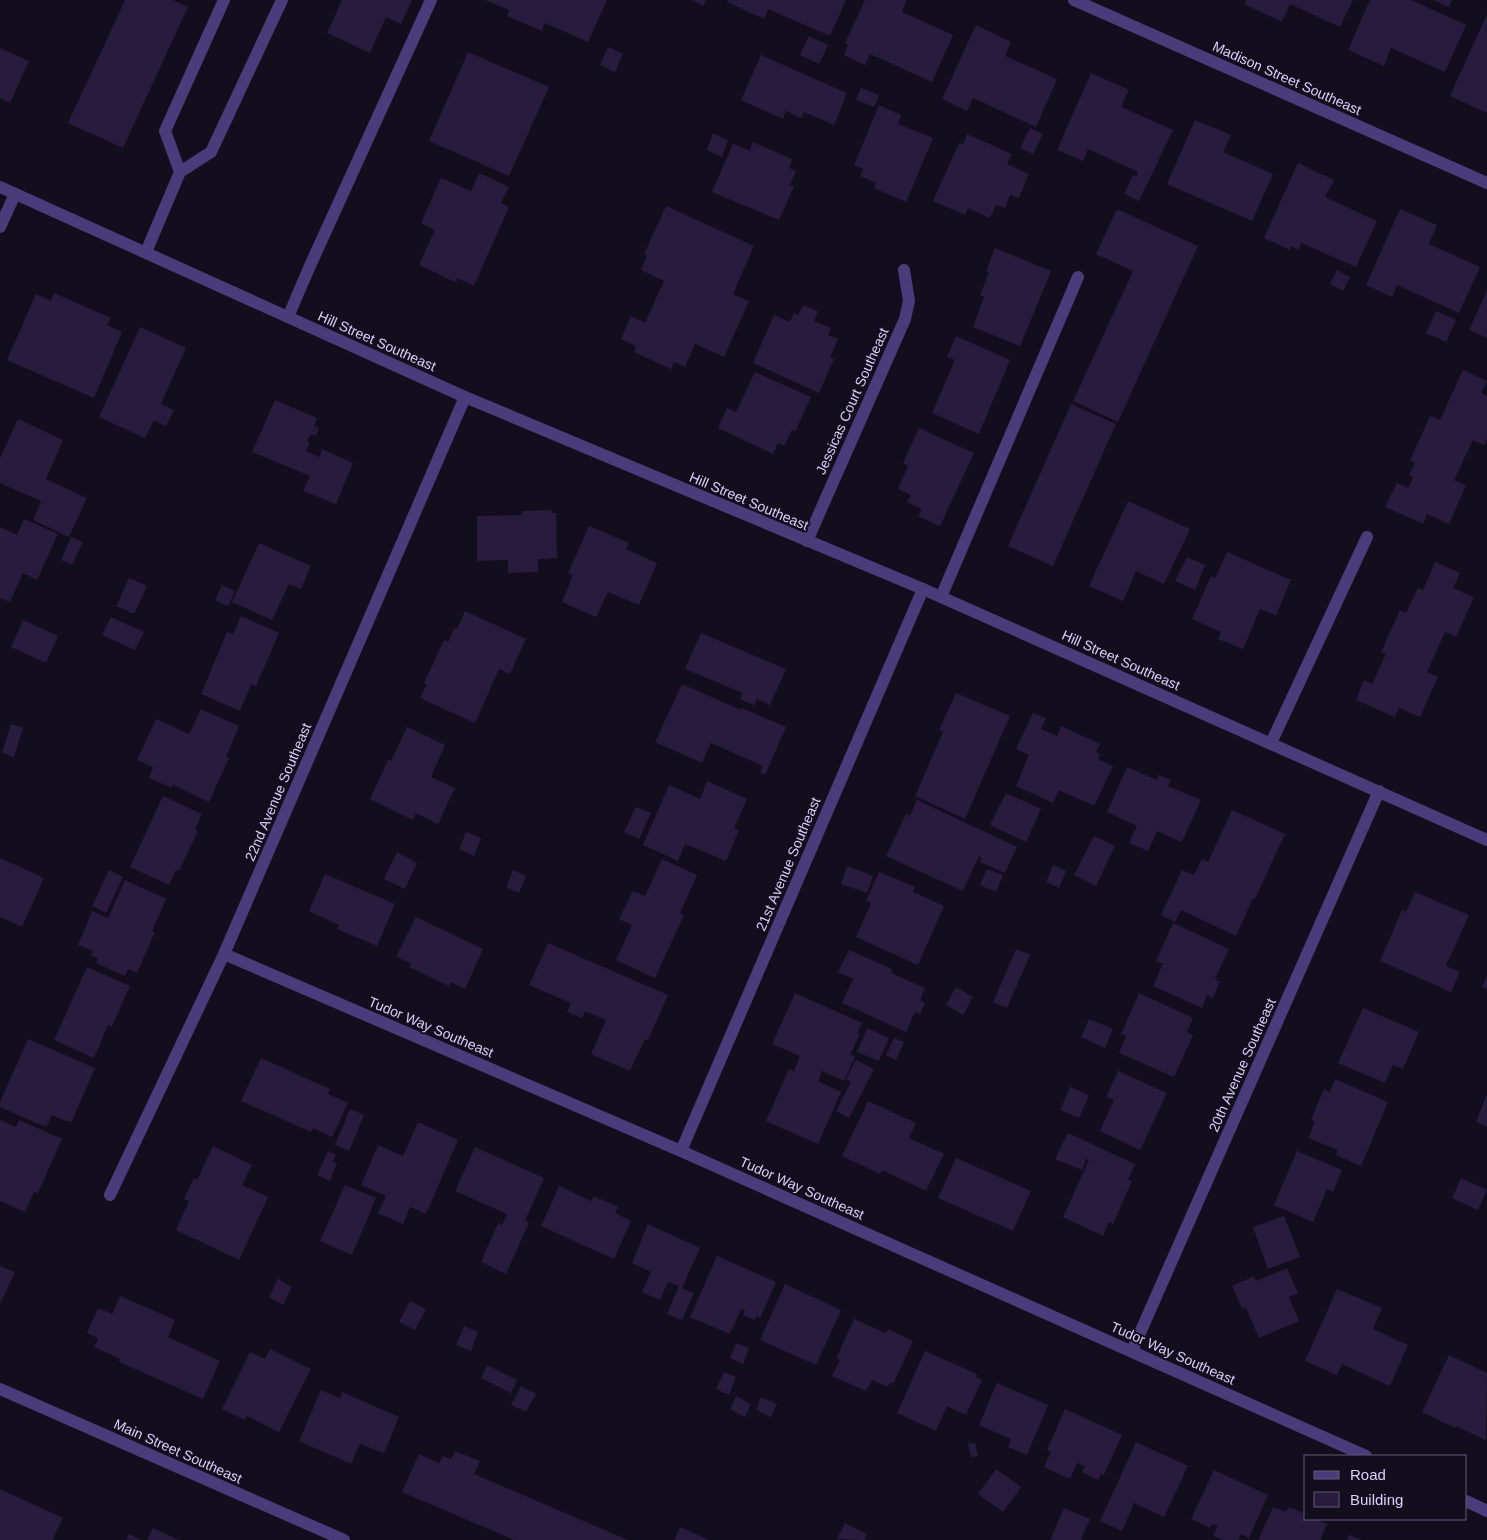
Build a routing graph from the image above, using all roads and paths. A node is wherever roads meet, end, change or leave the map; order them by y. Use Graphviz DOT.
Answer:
graph roads {
  1 [pos="224,0"];
  2 [pos="282,0"];
  3 [pos="431,0"];
  4 [pos="1074,0"];
  5 [pos="180,172"];
  6 [pos="1487,183"];
  7 [pos="0,187"];
  8 [pos="15,194"];
  9 [pos="0,227"];
  10 [pos="146,252"];
  11 [pos="904,270"];
  12 [pos="1078,277"];
  13 [pos="288,317"];
  14 [pos="465,397"];
  15 [pos="1367,537"];
  16 [pos="807,541"];
  17 [pos="923,589"];
  18 [pos="941,597"];
  19 [pos="1271,743"];
  20 [pos="1379,792"];
  21 [pos="1487,840"];
  22 [pos="224,954"];
  23 [pos="681,1151"];
  24 [pos="110,1195"];
  25 [pos="1132,1351"];
  26 [pos="0,1389"];
  27 [pos="1364,1455"];
  28 [pos="1467,1501"];
  29 [pos="1487,1510"];
  30 [pos="344,1540"];
  1 -- 5 [label="street"];
  2 -- 5 [label="street"];
  3 -- 13 [label="street"];
  4 -- 6 [label="street, Madison Street Southeast"];
  5 -- 10 [label="street"];
  7 -- 8 [label="street, Hill Street Southeast"];
  8 -- 9 [label="street"];
  8 -- 10 [label="street, Hill Street Southeast"];
  10 -- 13 [label="street, Hill Street Southeast"];
  11 -- 16 [label="street, Jessicas Court Southeast"];
  12 -- 18 [label="street"];
  13 -- 14 [label="street, Hill Street Southeast"];
  14 -- 16 [label="street, Hill Street Southeast"];
  14 -- 22 [label="street, 22nd Avenue Southeast"];
  15 -- 19 [label="street"];
  16 -- 17 [label="street, Hill Street Southeast"];
  17 -- 18 [label="street, Hill Street Southeast"];
  17 -- 23 [label="street, 21st Avenue Southeast"];
  18 -- 19 [label="street, Hill Street Southeast"];
  19 -- 20 [label="street, Hill Street Southeast"];
  20 -- 21 [label="street, Hill Street Southeast"];
  20 -- 25 [label="street, 20th Avenue Southeast"];
  22 -- 23 [label="street, Tudor Way Southeast"];
  22 -- 24 [label="street, 22nd Avenue Southeast"];
  23 -- 25 [label="street, Tudor Way Southeast"];
  25 -- 27 [label="street, Tudor Way Southeast"];
  26 -- 30 [label="street, Main Street Southeast"];
  28 -- 29 [label="street"];
}
